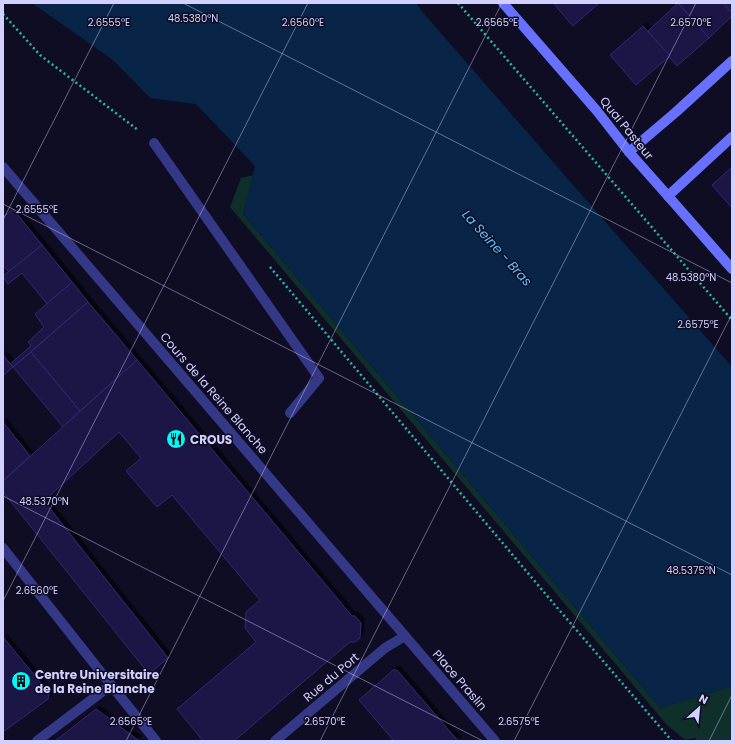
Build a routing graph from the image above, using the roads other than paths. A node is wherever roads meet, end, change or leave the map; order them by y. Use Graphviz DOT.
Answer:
graph roads {
  1 [pos="503,3"];
  2 [pos="732,61"];
  3 [pos="732,137"];
  4 [pos="154,143"];
  5 [pos="629,152"];
  6 [pos="3,167"];
  7 [pos="668,196"];
  8 [pos="732,269"];
  9 [pos="290,413"];
  10 [pos="3,548"];
  11 [pos="405,636"];
  12 [pos="111,685"];
  13 [pos="36,741"];
  14 [pos="156,741"];
  15 [pos="275,741"];
  16 [pos="495,741"];
  1 -- 5 [label="main road, Quai Pasteur"];
  2 -- 5 [label="main road"];
  3 -- 7 [label="main road"];
  4 -- 9 [label="street"];
  5 -- 7 [label="main road, Quai Pasteur"];
  6 -- 11 [label="street, Cours de la Reine Blanche"];
  7 -- 8 [label="main road, Quai Pasteur"];
  10 -- 12 [label="street"];
  11 -- 15 [label="street, Rue du Port"];
  11 -- 16 [label="street, Place Praslin"];
  12 -- 13 [label="street"];
  12 -- 14 [label="street"];
}
